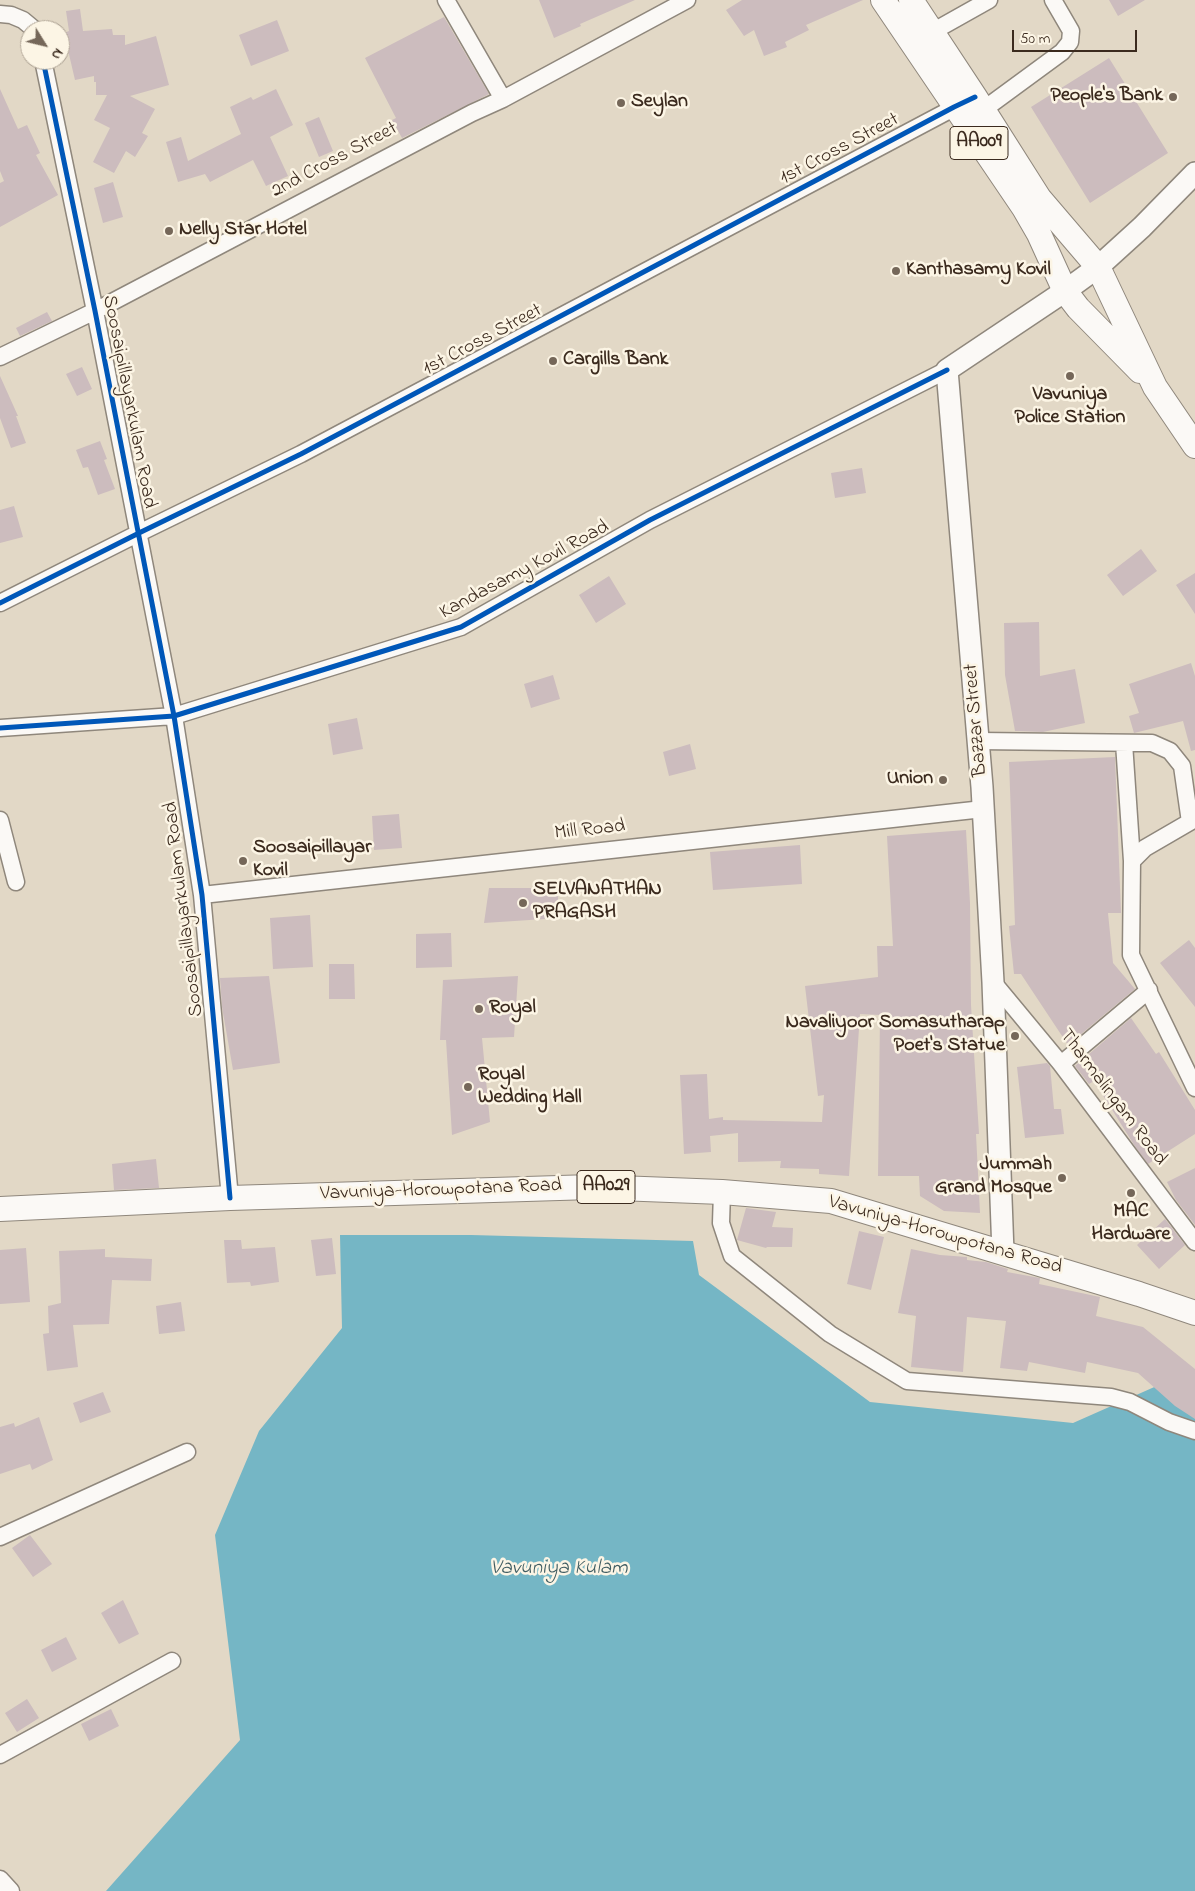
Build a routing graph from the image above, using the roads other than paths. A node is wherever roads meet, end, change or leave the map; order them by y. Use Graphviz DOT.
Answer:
graph roads {
  1 [pos="446,0"];
  2 [pos="687,0"];
  3 [pos="883,0"];
  4 [pos="989,0"];
  5 [pos="1053,0"];
  6 [pos="0,14"];
  7 [pos="916,18"];
  8 [pos="20,20"];
  9 [pos="45,70"];
  10 [pos="503,99"];
  11 [pos="971,104"];
  12 [pos="1195,173"];
  13 [pos="1098,266"];
  14 [pos="1065,291"];
  15 [pos="94,311"];
  16 [pos="0,357"];
  17 [pos="947,370"];
  18 [pos="1155,387"];
  19 [pos="1195,446"];
  20 [pos="139,533"];
  21 [pos="0,603"];
  22 [pos="174,716"];
  23 [pos="0,728"];
  24 [pos="978,741"];
  25 [pos="1124,743"];
  26 [pos="983,809"];
  27 [pos="0,820"];
  28 [pos="1193,820"];
  29 [pos="1132,862"];
  30 [pos="16,882"];
  31 [pos="202,895"];
  32 [pos="993,982"];
  33 [pos="1149,990"];
  34 [pos="1061,1064"];
  35 [pos="1195,1088"];
  36 [pos="722,1192"];
  37 [pos="230,1198"];
  38 [pos="0,1209"];
  39 [pos="1195,1242"];
  40 [pos="1003,1253"];
  41 [pos="1195,1313"];
  42 [pos="1195,1431"];
  43 [pos="187,1452"];
  44 [pos="0,1536"];
  45 [pos="172,1661"];
  46 [pos="0,1755"];
  47 [pos="0,1879"];
  48 [pos="12,1891"];
  1 -- 10 [label="street"];
  2 -- 10 [label="street, 2nd Cross Street"];
  3 -- 7 [label="highway, AA009"];
  4 -- 7 [label="street"];
  5 -- 11 [label="street, 1st Cross Street"];
  6 -- 8 [label="street"];
  7 -- 11 [label="highway, AA009"];
  7 -- 11 [label="highway, AA009"];
  9 -- 15 [label="street, Soosaipillayarkulam Road"];
  10 -- 15 [label="street, 2nd Cross Street"];
  11 -- 13 [label="highway, AA009"];
  11 -- 14 [label="highway, AA009"];
  11 -- 20 [label="street, 1st Cross Street"];
  12 -- 13 [label="main road"];
  13 -- 14 [label="main road"];
  13 -- 18 [label="highway, AA009"];
  14 -- 17 [label="main road"];
  14 -- 18 [label="highway, AA009"];
  15 -- 16 [label="street, 2nd Cross Street"];
  15 -- 20 [label="street, Soosaipillayarkulam Road"];
  17 -- 22 [label="street, Kandasamy Kovil Road"];
  17 -- 24 [label="main road, Bazzar Street"];
  18 -- 19 [label="highway, AA009"];
  20 -- 21 [label="street, 1st Cross Street"];
  20 -- 22 [label="street, Soosaipillayarkulam Road"];
  22 -- 23 [label="street, Kandasamy Kovil Road"];
  22 -- 31 [label="street, Soosaipillayarkulam Road"];
  24 -- 25 [label="street"];
  24 -- 26 [label="main road, Bazzar Street"];
  25 -- 28 [label="street"];
  25 -- 29 [label="street"];
  26 -- 31 [label="street, Mill Road"];
  26 -- 32 [label="main road, Bazzar Street"];
  27 -- 30 [label="street"];
  28 -- 29 [label="street"];
  29 -- 33 [label="street"];
  31 -- 37 [label="street, Soosaipillayarkulam Road"];
  32 -- 34 [label="street, Tharmalingam Road"];
  32 -- 40 [label="main road, Bazzar Street"];
  33 -- 34 [label="street"];
  33 -- 35 [label="street"];
  34 -- 39 [label="street, Tharmalingam Road"];
  36 -- 37 [label="highway, Vavuniya-Horowpotana Road / AA029"];
  36 -- 40 [label="highway, Vavuniya-Horowpotana Road / AA029"];
  36 -- 42 [label="street"];
  37 -- 38 [label="highway, Vavuniya-Horowpotana Road / AA029"];
  40 -- 41 [label="highway, Vavuniya-Horowpotana Road / AA029"];
  43 -- 44 [label="street"];
  45 -- 46 [label="street"];
  47 -- 48 [label="street"];
}
